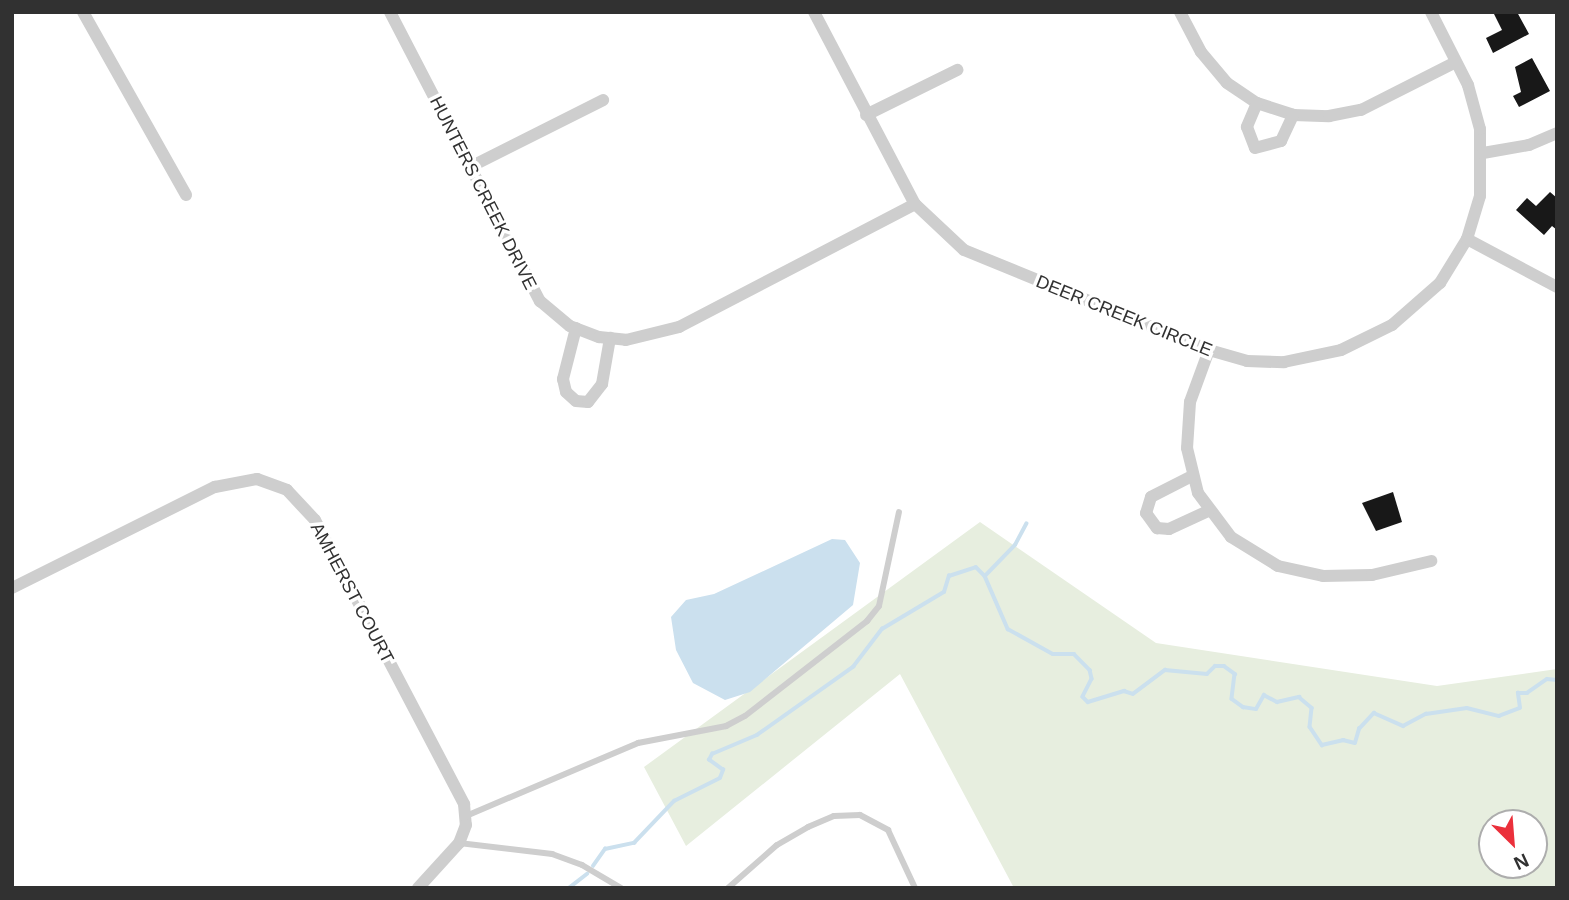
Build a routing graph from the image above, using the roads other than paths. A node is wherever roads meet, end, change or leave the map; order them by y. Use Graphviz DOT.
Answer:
graph roads {
  1 [pos="83,12"];
  2 [pos="390,12"];
  3 [pos="814,12"];
  4 [pos="1180,12"];
  5 [pos="1431,12"];
  6 [pos="1456,62"];
  7 [pos="957,70"];
  8 [pos="603,100"];
  9 [pos="1257,103"];
  10 [pos="866,115"];
  11 [pos="1293,115"];
  12 [pos="1557,133"];
  13 [pos="1483,153"];
  14 [pos="470,167"];
  15 [pos="186,195"];
  16 [pos="915,204"];
  17 [pos="1467,239"];
  18 [pos="1557,287"];
  19 [pos="576,328"];
  20 [pos="610,338"];
  21 [pos="1209,350"];
  22 [pos="1192,476"];
  23 [pos="1208,511"];
  24 [pos="899,512"];
  25 [pos="1431,561"];
  26 [pos="12,588"];
  27 [pos="466,816"];
  28 [pos="459,843"];
  29 [pos="418,888"];
  30 [pos="621,888"];
  31 [pos="728,888"];
  32 [pos="915,888"];
  1 -- 15 [label="street"];
  2 -- 14 [label="street, HUNTERS CREEK DRIVE"];
  3 -- 10 [label="street, DEER CREEK CIRCLE"];
  4 -- 9 [label="street"];
  5 -- 6 [label="street, DEER CREEK CIRCLE"];
  6 -- 11 [label="street"];
  6 -- 13 [label="street, DEER CREEK CIRCLE"];
  7 -- 10 [label="street"];
  8 -- 14 [label="street"];
  9 -- 11 [label="street"];
  9 -- 11 [label="street"];
  10 -- 16 [label="street, DEER CREEK CIRCLE"];
  12 -- 13 [label="street"];
  13 -- 17 [label="street, DEER CREEK CIRCLE"];
  14 -- 19 [label="street, HUNTERS CREEK DRIVE"];
  16 -- 20 [label="street, HUNTERS CREEK DRIVE"];
  16 -- 21 [label="street, DEER CREEK CIRCLE"];
  17 -- 18 [label="street"];
  17 -- 21 [label="street, DEER CREEK CIRCLE"];
  19 -- 20 [label="street, HUNTERS CREEK DRIVE"];
  19 -- 20 [label="street"];
  21 -- 22 [label="street"];
  22 -- 23 [label="street"];
  22 -- 23 [label="street"];
  23 -- 25 [label="street"];
  24 -- 27 [label="lane"];
  26 -- 27 [label="street, AMHERST COURT"];
  27 -- 28 [label="street"];
  28 -- 29 [label="street"];
  28 -- 30 [label="lane"];
  31 -- 32 [label="lane"];
}
